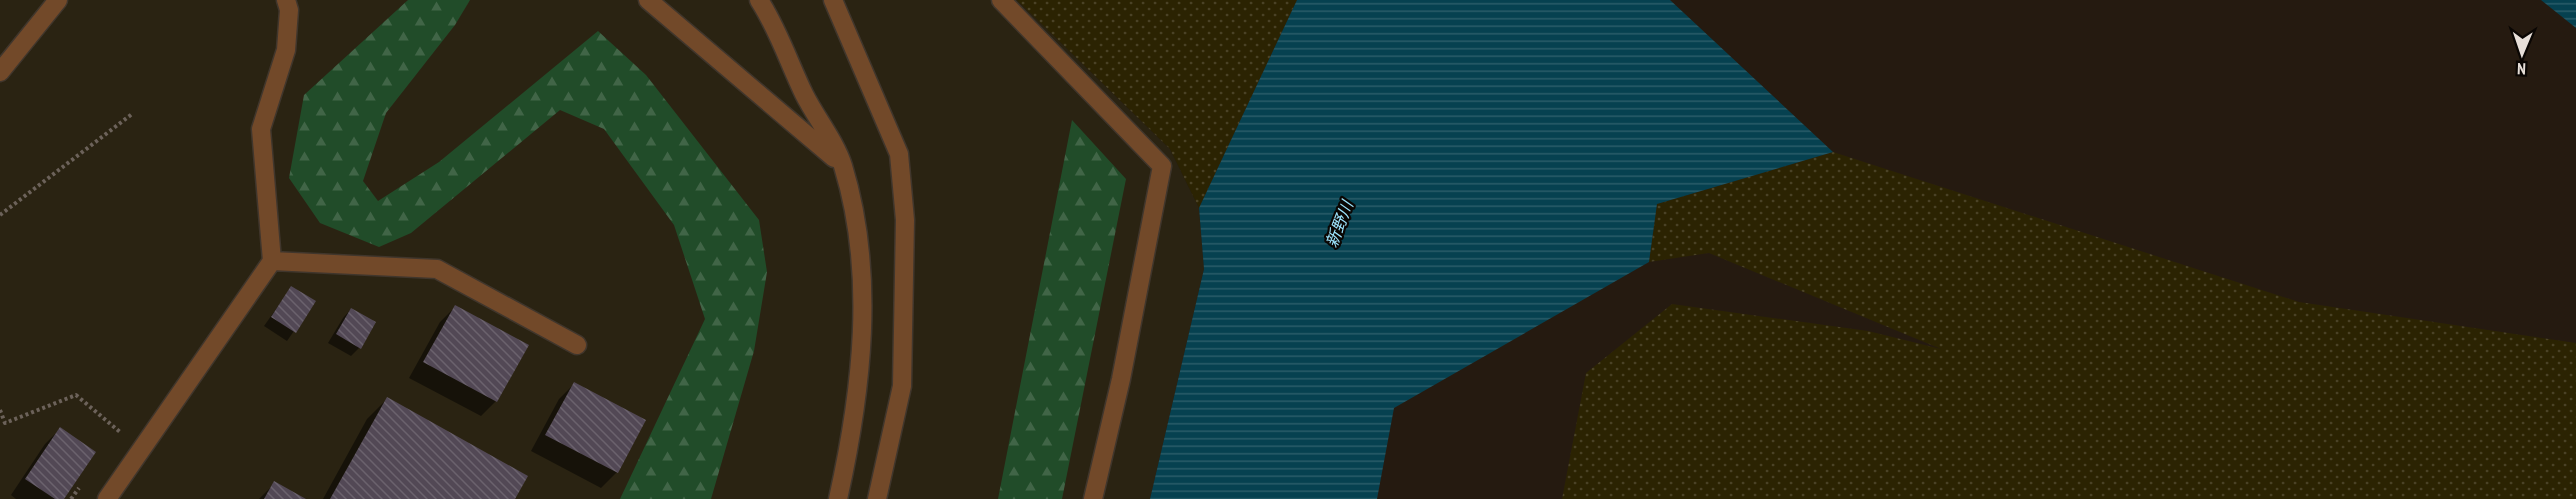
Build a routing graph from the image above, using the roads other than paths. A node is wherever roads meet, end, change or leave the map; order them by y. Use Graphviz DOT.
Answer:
graph roads {
  1 [pos="58,0"];
  2 [pos="286,0"];
  3 [pos="648,0"];
  4 [pos="759,0"];
  5 [pos="833,0"];
  6 [pos="1001,0"];
  7 [pos="0,72"];
  8 [pos="843,165"];
  9 [pos="272,261"];
  10 [pos="577,345"];
  11 [pos="107,499"];
  12 [pos="838,499"];
  13 [pos="877,499"];
  14 [pos="1093,499"];
  1 -- 7 [label="street"];
  2 -- 9 [label="street"];
  3 -- 8 [label="street"];
  4 -- 8 [label="street"];
  5 -- 13 [label="street"];
  6 -- 14 [label="street"];
  8 -- 12 [label="street"];
  9 -- 10 [label="street"];
  9 -- 11 [label="street"];
}
